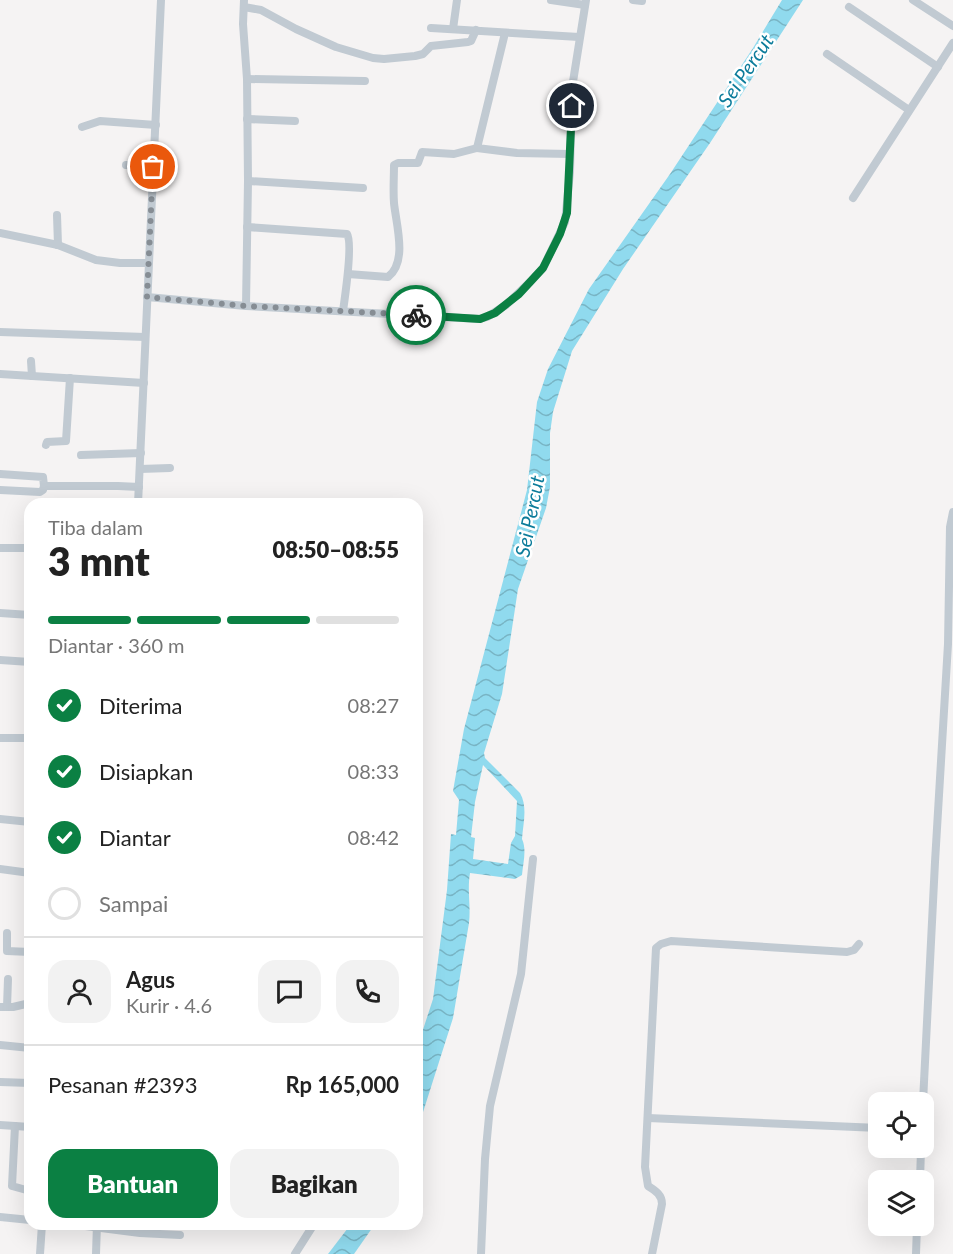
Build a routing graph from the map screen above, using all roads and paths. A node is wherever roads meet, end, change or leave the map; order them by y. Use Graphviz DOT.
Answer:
graph roads {
  1 [pos="161,0"];
  2 [pos="457,0"];
  3 [pos="551,0"];
  4 [pos="913,0"];
  5 [pos="585,3"];
  6 [pos="244,4"];
  7 [pos="849,7"];
  8 [pos="953,26"];
  9 [pos="431,28"];
  10 [pos="453,29"];
  11 [pos="476,30"];
  12 [pos="505,33"];
  13 [pos="579,37"];
  14 [pos="953,43"];
  15 [pos="827,54"];
  16 [pos="938,67"];
  17 [pos="247,79"];
  18 [pos="365,81"];
  19 [pos="909,110"];
  20 [pos="247,119"];
  21 [pos="295,121"];
  22 [pos="156,125"];
  23 [pos="82,127"];
  24 [pos="477,148"];
  25 [pos="570,154"];
  26 [pos="126,165"];
  27 [pos="153,167"];
  28 [pos="248,181"];
  29 [pos="363,188"];
  30 [pos="853,198"];
  31 [pos="57,215"];
  32 [pos="247,227"];
  33 [pos="0,233"];
  34 [pos="58,245"];
  35 [pos="148,263"];
  36 [pos="348,274"];
  37 [pos="146,300"];
  38 [pos="246,306"];
  39 [pos="343,310"];
  40 [pos="0,332"];
  41 [pos="146,337"];
  42 [pos="31,361"];
  43 [pos="0,374"];
  44 [pos="32,376"];
  45 [pos="70,378"];
  46 [pos="144,383"];
  47 [pos="46,445"];
  48 [pos="141,453"];
  49 [pos="81,455"];
  50 [pos="170,468"];
  51 [pos="140,469"];
  52 [pos="0,474"];
  53 [pos="44,486"];
  54 [pos="139,487"];
  55 [pos="0,490"];
  56 [pos="138,498"];
  57 [pos="953,513"];
  58 [pos="0,548"];
  59 [pos="24,548"];
  60 [pos="0,613"];
  61 [pos="24,615"];
  62 [pos="0,660"];
  63 [pos="24,662"];
  64 [pos="0,738"];
  65 [pos="24,738"];
  66 [pos="0,819"];
  67 [pos="24,821"];
  68 [pos="533,859"];
  69 [pos="0,869"];
  70 [pos="24,872"];
  71 [pos="7,933"];
  72 [pos="859,944"];
  73 [pos="24,952"];
  74 [pos="8,979"];
  75 [pos="24,1004"];
  76 [pos="4,1007"];
  77 [pos="0,1045"];
  78 [pos="24,1047"];
  79 [pos="0,1082"];
  80 [pos="24,1083"];
  81 [pos="924,1092"];
  82 [pos="648,1118"];
  83 [pos="0,1125"];
  84 [pos="15,1126"];
  85 [pos="24,1127"];
  86 [pos="868,1128"];
  87 [pos="24,1190"];
  88 [pos="0,1217"];
  89 [pos="24,1219"];
  90 [pos="42,1230"];
  91 [pos="97,1230"];
  92 [pos="124,1230"];
  93 [pos="310,1230"];
  94 [pos="180,1235"];
  95 [pos="917,1236"];
  96 [pos="40,1254"];
  97 [pos="96,1254"];
  98 [pos="295,1254"];
  99 [pos="481,1254"];
  100 [pos="652,1254"];
  101 [pos="916,1254"];
  1 -- 22 [label="street"];
  2 -- 10 [label="street"];
  3 -- 5 [label="street"];
  4 -- 8 [label="street"];
  5 -- 13 [label="street"];
  6 -- 11 [label="street"];
  6 -- 17 [label="street"];
  7 -- 16 [label="street"];
  9 -- 10 [label="street"];
  10 -- 11 [label="street"];
  11 -- 12 [label="street"];
  12 -- 13 [label="street"];
  12 -- 24 [label="street"];
  13 -- 25 [label="street"];
  14 -- 16 [label="street"];
  15 -- 19 [label="street"];
  16 -- 19 [label="street"];
  17 -- 18 [label="street"];
  17 -- 20 [label="street"];
  19 -- 30 [label="street"];
  20 -- 21 [label="street"];
  20 -- 28 [label="street"];
  22 -- 23 [label="street"];
  22 -- 27 [label="street"];
  24 -- 25 [label="street"];
  24 -- 36 [label="street"];
  25 -- 39 [label="street"];
  26 -- 27 [label="street"];
  27 -- 35 [label="street"];
  28 -- 29 [label="street"];
  28 -- 32 [label="street"];
  31 -- 34 [label="street"];
  32 -- 36 [label="street"];
  32 -- 38 [label="street"];
  33 -- 34 [label="street"];
  34 -- 35 [label="street"];
  35 -- 37 [label="street"];
  36 -- 39 [label="street"];
  37 -- 38 [label="street"];
  37 -- 41 [label="street"];
  38 -- 39 [label="street"];
  40 -- 41 [label="street"];
  41 -- 46 [label="street"];
  42 -- 44 [label="street"];
  43 -- 44 [label="street"];
  44 -- 45 [label="street"];
  45 -- 46 [label="street"];
  45 -- 47 [label="street"];
  46 -- 48 [label="street"];
  48 -- 49 [label="street"];
  48 -- 51 [label="street"];
  50 -- 51 [label="street"];
  51 -- 54 [label="street"];
  52 -- 53 [label="street"];
  53 -- 54 [label="street"];
  53 -- 55 [label="street"];
  54 -- 56 [label="street"];
  57 -- 81 [label="street"];
  58 -- 59 [label="street"];
  60 -- 61 [label="street"];
  62 -- 63 [label="street"];
  64 -- 65 [label="street"];
  66 -- 67 [label="street"];
  68 -- 99 [label="street"];
  69 -- 70 [label="street"];
  71 -- 73 [label="street"];
  72 -- 82 [label="street"];
  74 -- 76 [label="street"];
  75 -- 76 [label="street"];
  77 -- 78 [label="street"];
  79 -- 80 [label="street"];
  82 -- 86 [label="street"];
  82 -- 100 [label="street"];
  83 -- 84 [label="street"];
  84 -- 85 [label="street"];
  84 -- 87 [label="street"];
  88 -- 89 [label="street"];
  90 -- 96 [label="street"];
  91 -- 97 [label="street"];
  92 -- 94 [label="street"];
  93 -- 98 [label="street"];
  95 -- 101 [label="street"];
}
